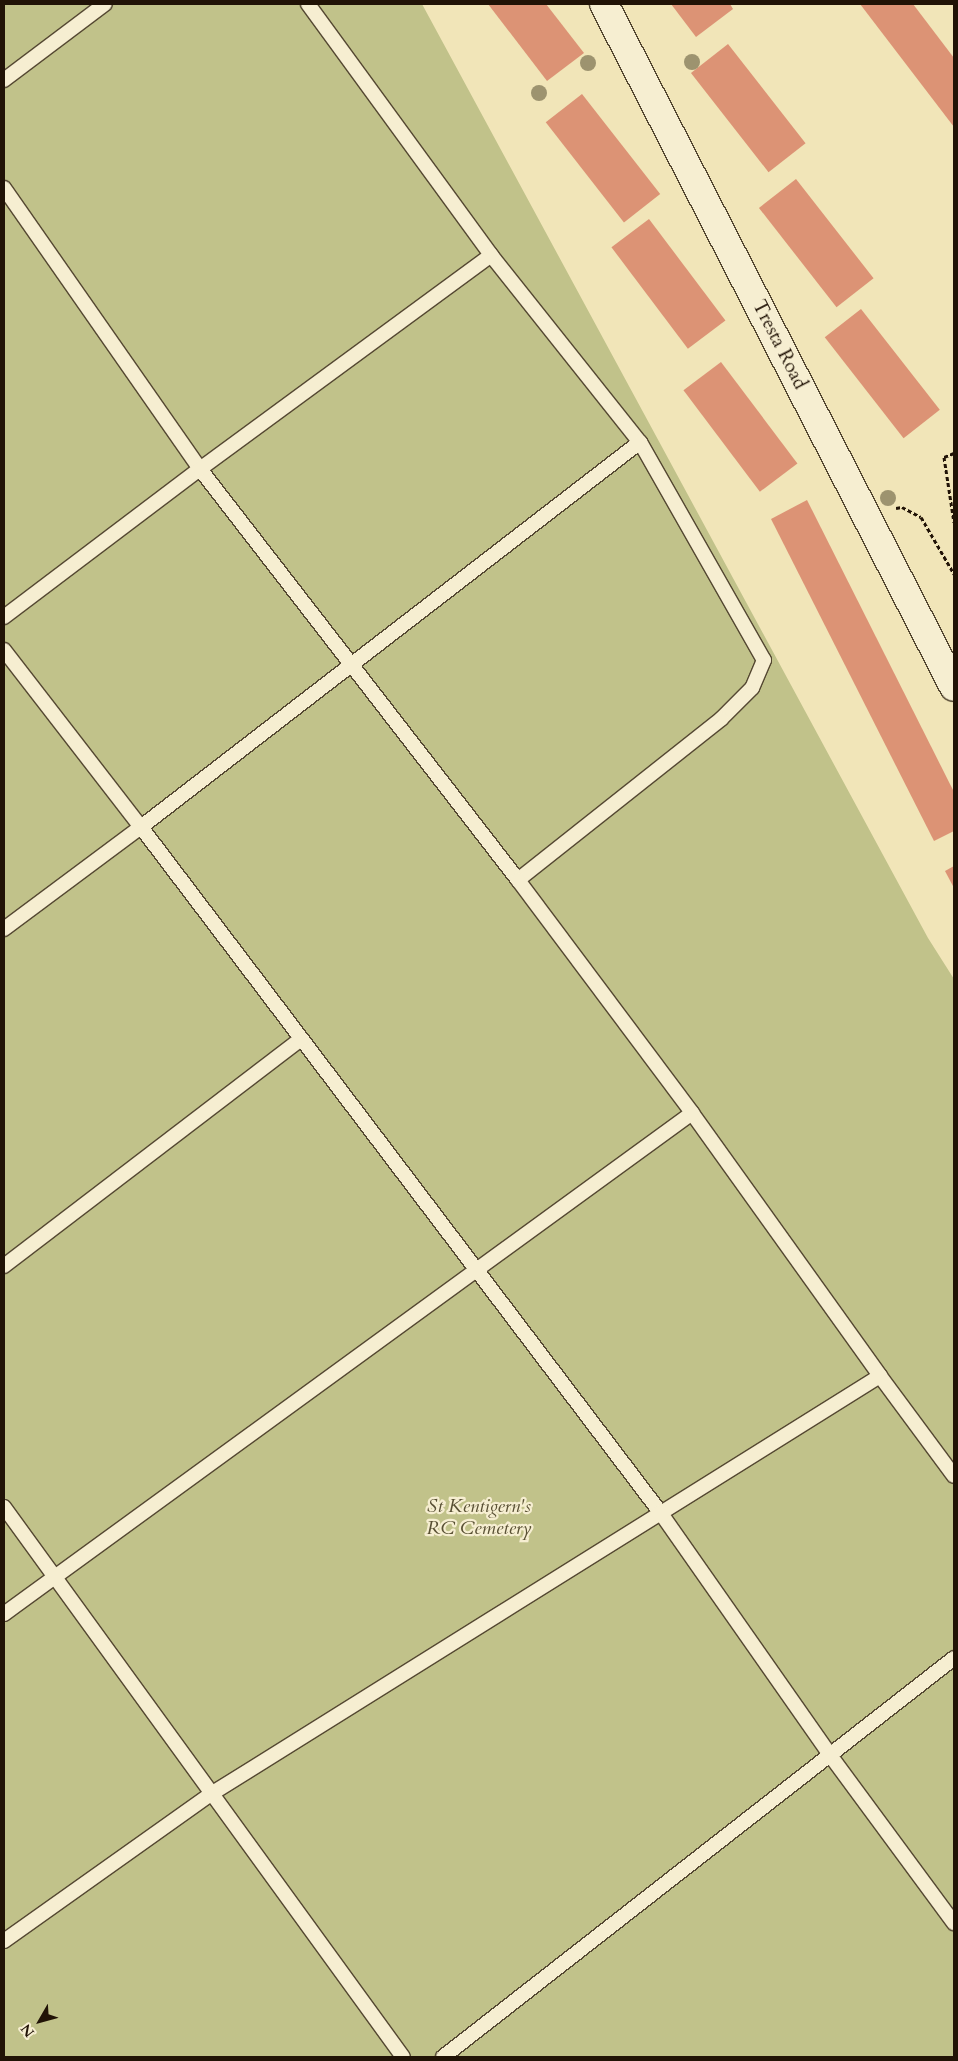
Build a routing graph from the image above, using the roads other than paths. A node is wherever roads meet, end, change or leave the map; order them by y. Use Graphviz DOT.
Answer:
graph roads {
  1 [pos="105,4"];
  2 [pos="308,4"];
  3 [pos="604,4"];
  4 [pos="4,80"];
  5 [pos="4,188"];
  6 [pos="491,255"];
  7 [pos="640,442"];
  8 [pos="200,469"];
  9 [pos="4,617"];
  10 [pos="4,650"];
  11 [pos="352,663"];
  12 [pos="954,687"];
  13 [pos="141,826"];
  14 [pos="518,880"];
  15 [pos="4,929"];
  16 [pos="301,1039"];
  17 [pos="692,1113"];
  18 [pos="4,1266"];
  19 [pos="476,1269"];
  20 [pos="880,1376"];
  21 [pos="954,1476"];
  22 [pos="4,1507"];
  23 [pos="660,1512"];
  24 [pos="54,1576"];
  25 [pos="4,1614"];
  26 [pos="954,1658"];
  27 [pos="830,1755"];
  28 [pos="211,1794"];
  29 [pos="954,1923"];
  30 [pos="4,1941"];
  31 [pos="403,2057"];
  32 [pos="443,2057"];
  1 -- 4 [label="lane"];
  2 -- 6 [label="lane"];
  3 -- 12 [label="street, Tresta Road"];
  5 -- 8 [label="lane"];
  6 -- 7 [label="lane"];
  6 -- 8 [label="lane"];
  7 -- 11 [label="lane"];
  7 -- 14 [label="lane"];
  8 -- 9 [label="lane"];
  8 -- 11 [label="lane"];
  10 -- 13 [label="lane"];
  11 -- 13 [label="lane"];
  11 -- 14 [label="lane"];
  13 -- 15 [label="lane"];
  13 -- 16 [label="lane"];
  14 -- 17 [label="lane"];
  16 -- 18 [label="lane"];
  16 -- 19 [label="lane"];
  17 -- 19 [label="lane"];
  17 -- 20 [label="lane"];
  19 -- 23 [label="lane"];
  19 -- 24 [label="lane"];
  20 -- 21 [label="lane"];
  20 -- 23 [label="lane"];
  22 -- 24 [label="lane"];
  23 -- 27 [label="lane"];
  23 -- 28 [label="lane"];
  24 -- 25 [label="lane"];
  24 -- 28 [label="lane"];
  26 -- 27 [label="lane"];
  27 -- 29 [label="lane"];
  27 -- 32 [label="lane"];
  28 -- 30 [label="lane"];
  28 -- 31 [label="lane"];
}
